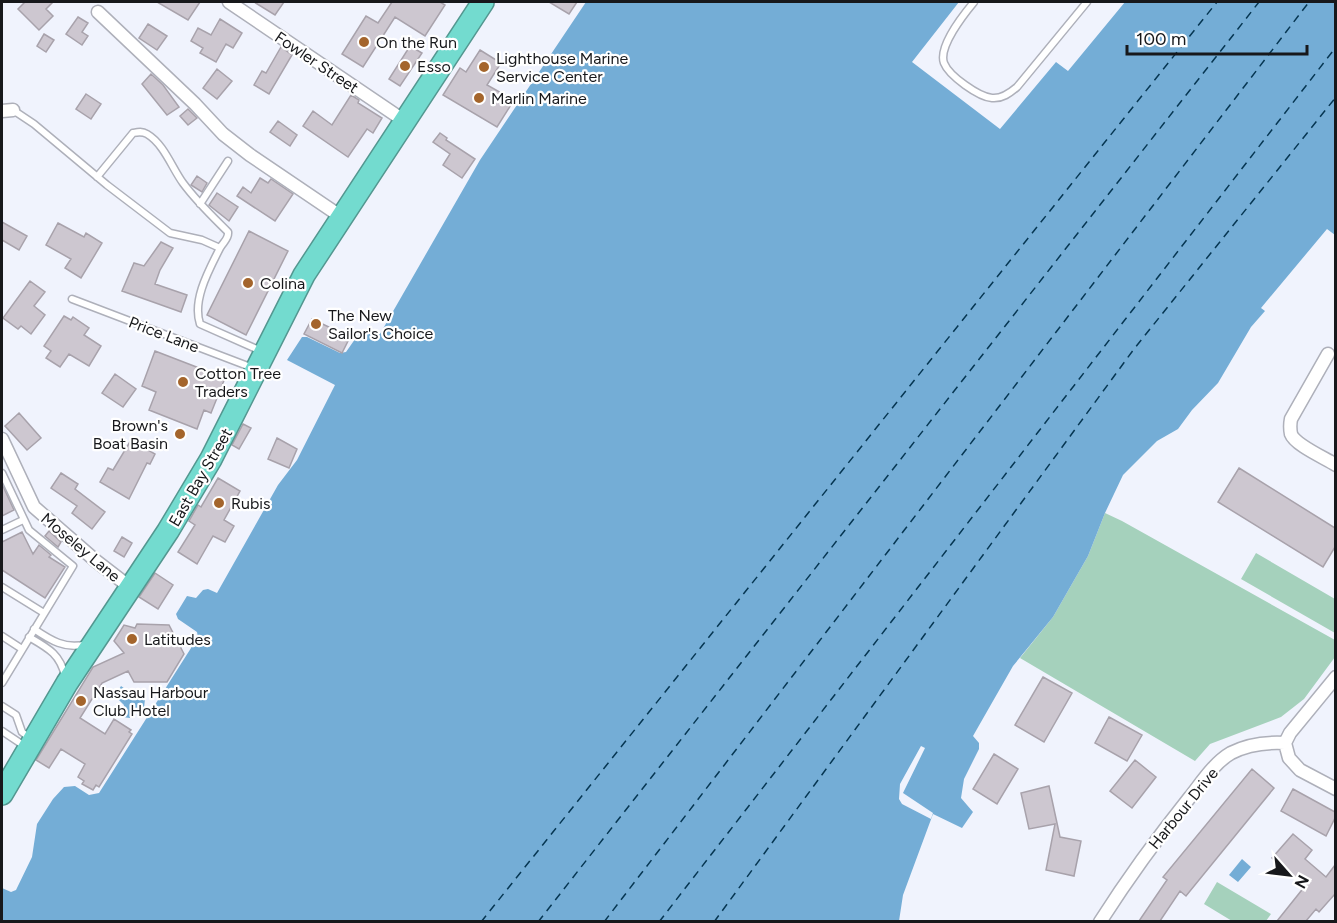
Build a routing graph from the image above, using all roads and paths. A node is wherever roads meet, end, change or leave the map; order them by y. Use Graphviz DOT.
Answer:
graph roads {
  1 [pos="229,2"];
  2 [pos="483,2"];
  3 [pos="974,2"];
  4 [pos="1087,2"];
  5 [pos="98,12"];
  6 [pos="7,111"];
  7 [pos="406,122"];
  8 [pos="228,161"];
  9 [pos="97,177"];
  10 [pos="200,204"];
  11 [pos="343,218"];
  12 [pos="220,248"];
  13 [pos="72,298"];
  14 [pos="1328,354"];
  15 [pos="261,361"];
  16 [pos="2,439"];
  17 [pos="1335,465"];
  18 [pos="2,473"];
  19 [pos="23,520"];
  20 [pos="2,530"];
  21 [pos="2,587"];
  22 [pos="132,588"];
  23 [pos="44,614"];
  24 [pos="34,629"];
  25 [pos="2,636"];
  26 [pos="29,637"];
  27 [pos="96,642"];
  28 [pos="22,649"];
  29 [pos="1335,677"];
  30 [pos="2,683"];
  31 [pos="67,683"];
  32 [pos="2,706"];
  33 [pos="2,731"];
  34 [pos="1285,743"];
  35 [pos="32,745"];
  36 [pos="1335,789"];
  37 [pos="2,794"];
  38 [pos="1100,921"];
  1 -- 7 [label="street, Fowler Street"];
  2 -- 7 [label="highway, East Bay Street"];
  3 -- 4 [label="lane"];
  5 -- 11 [label="street"];
  6 -- 9 [label="lane"];
  7 -- 11 [label="highway, East Bay Street"];
  8 -- 10 [label="lane"];
  9 -- 10 [label="lane"];
  9 -- 12 [label="lane"];
  10 -- 12 [label="lane"];
  11 -- 15 [label="highway, East Bay Street"];
  12 -- 15 [label="lane"];
  13 -- 15 [label="lane, Price Lane"];
  14 -- 17 [label="street"];
  15 -- 22 [label="highway, East Bay Street"];
  16 -- 22 [label="street, Moseley Lane"];
  18 -- 19 [label="lane"];
  19 -- 20 [label="lane"];
  19 -- 23 [label="lane"];
  21 -- 23 [label="lane"];
  22 -- 27 [label="highway, East Bay Street"];
  23 -- 24 [label="lane"];
  24 -- 26 [label="lane"];
  24 -- 27 [label="lane"];
  25 -- 28 [label="lane"];
  26 -- 28 [label="lane"];
  26 -- 31 [label="lane"];
  27 -- 31 [label="highway, East Bay Street"];
  28 -- 30 [label="lane"];
  29 -- 34 [label="street"];
  31 -- 35 [label="highway, East Bay Street"];
  32 -- 35 [label="lane"];
  33 -- 35 [label="lane"];
  34 -- 36 [label="street"];
  34 -- 38 [label="street, Harbour Drive"];
  35 -- 37 [label="highway, East Bay Street"];
}
